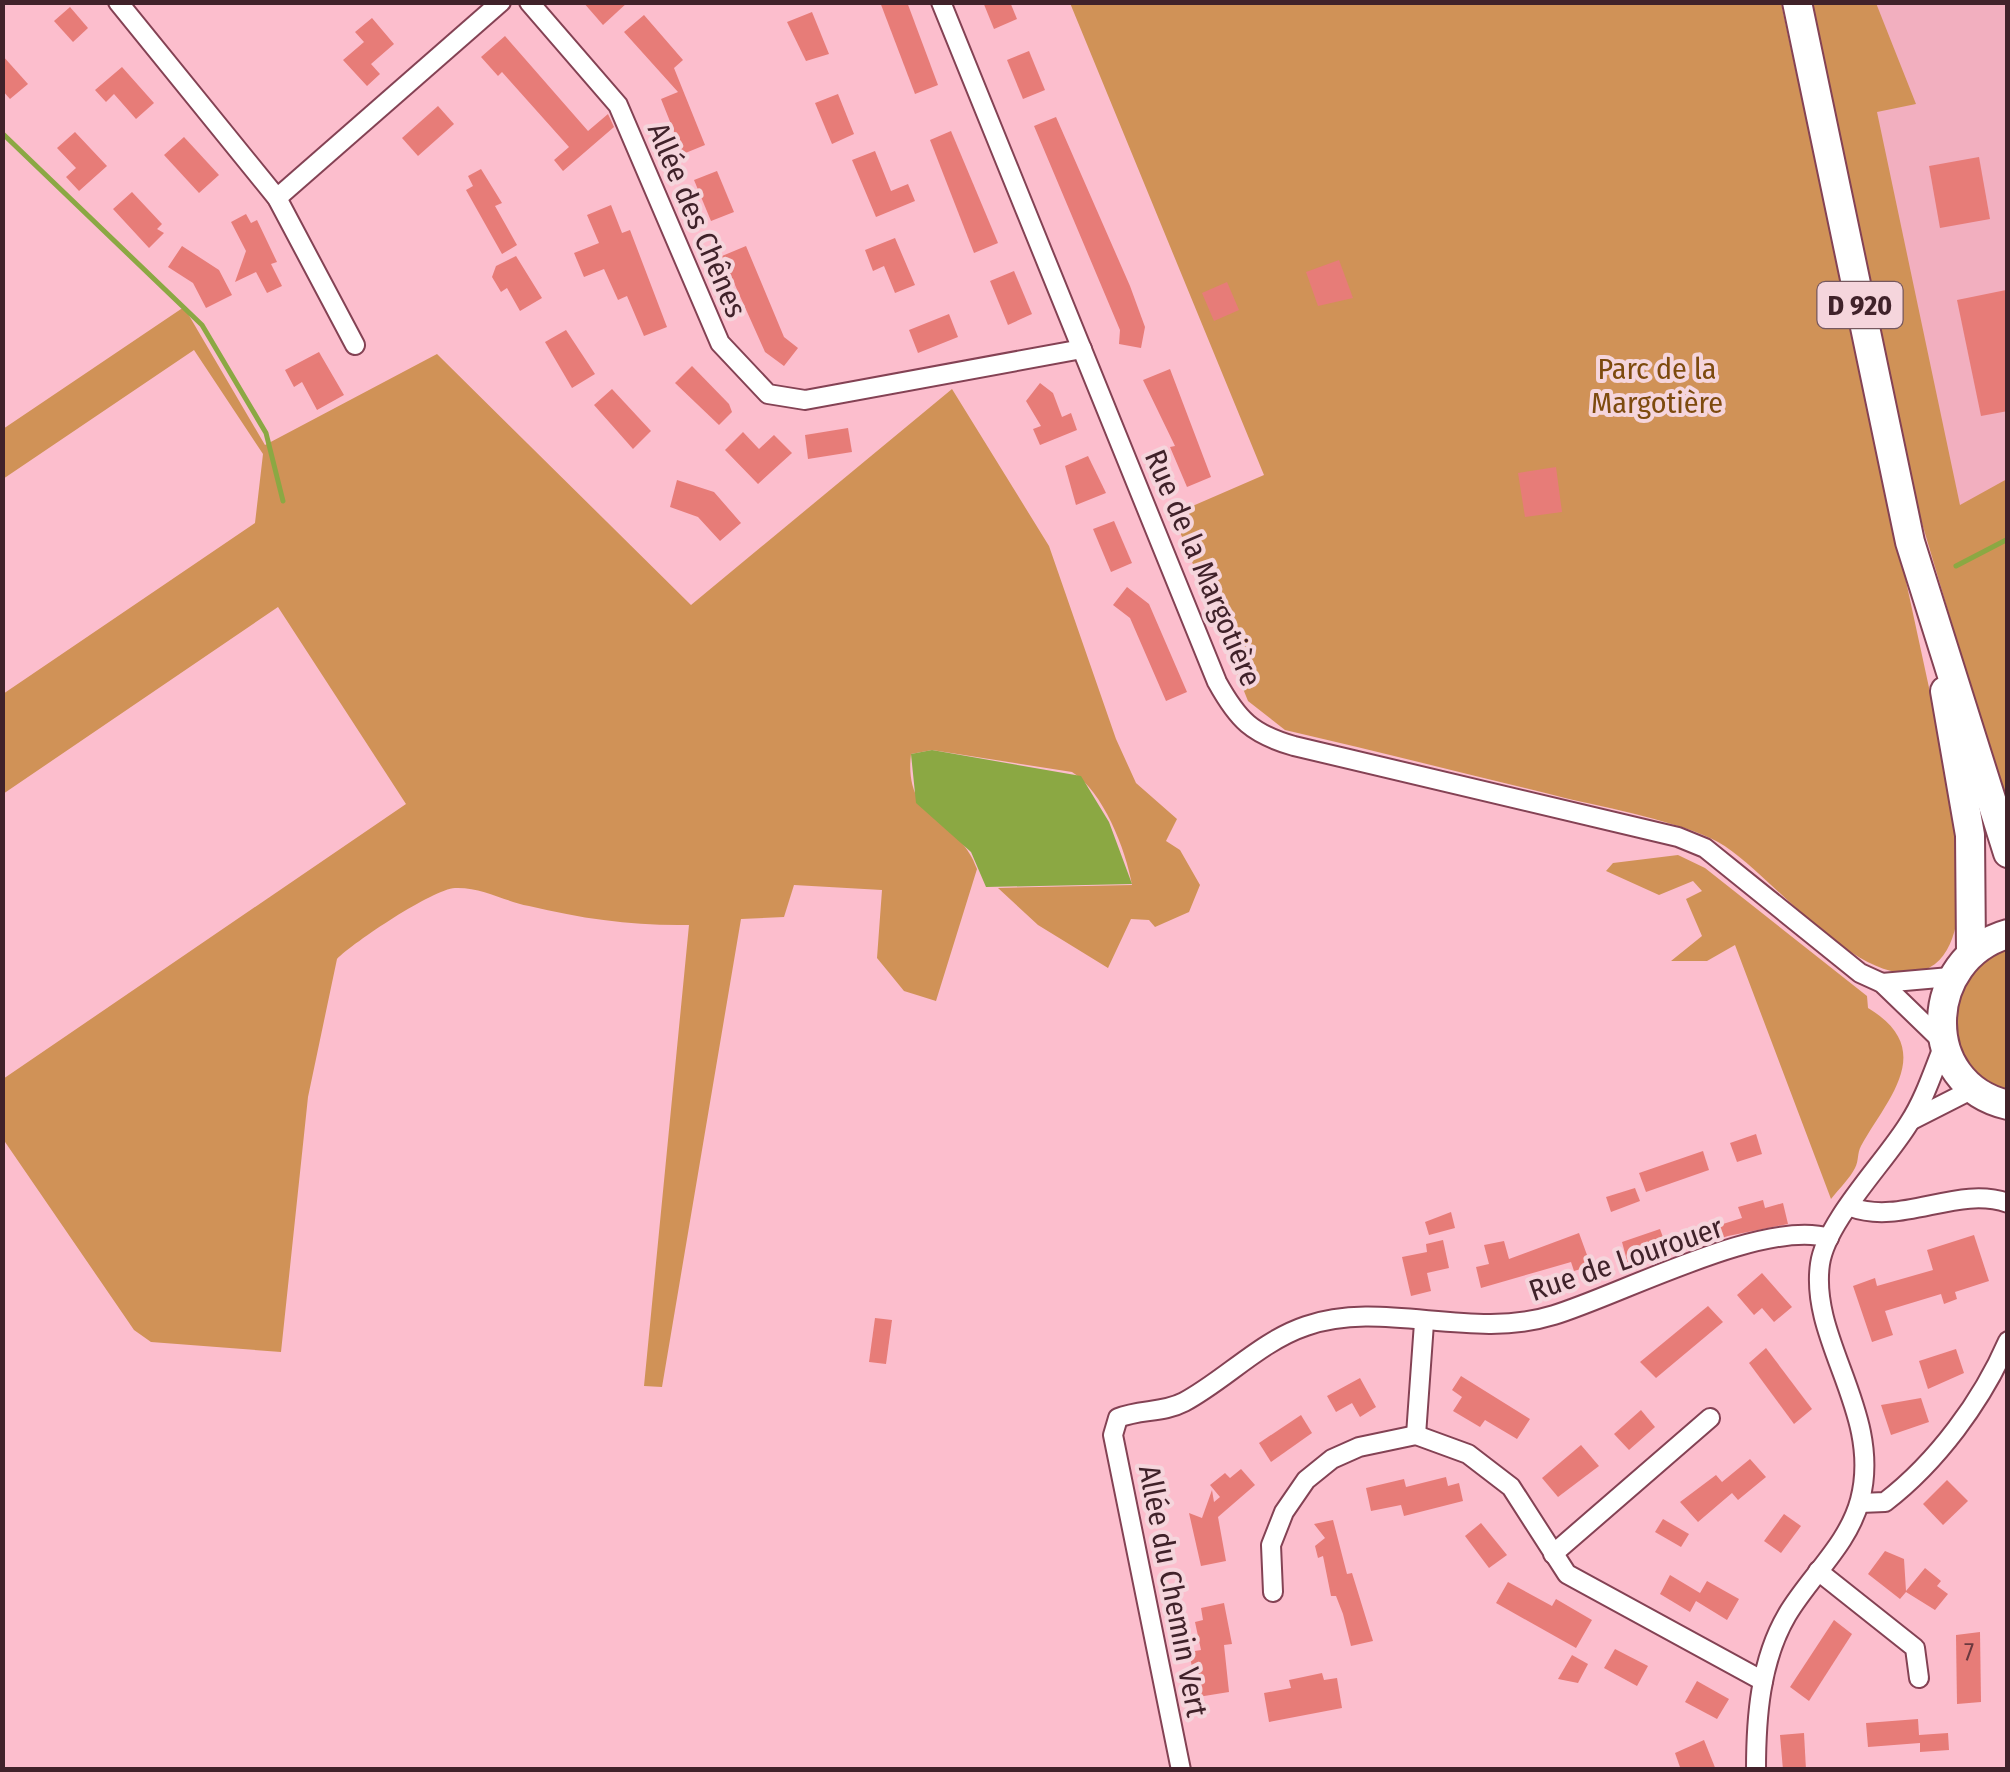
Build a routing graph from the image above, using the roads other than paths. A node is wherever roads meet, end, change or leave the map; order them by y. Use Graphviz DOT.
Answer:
graph roads {
  1 [pos="118,2"];
  2 [pos="500,2"];
  3 [pos="529,2"];
  4 [pos="941,2"];
  5 [pos="1797,2"];
  6 [pos="277,198"];
  7 [pos="355,346"];
  8 [pos="1082,349"];
  9 [pos="1930,606"];
  10 [pos="2008,853"];
  11 [pos="2008,934"];
  12 [pos="1970,952"];
  13 [pos="1950,977"];
  14 [pos="1882,983"];
  15 [pos="1942,1044"];
  16 [pos="1972,1089"];
  17 [pos="2008,1105"];
  18 [pos="1912,1120"];
  19 [pos="2008,1203"];
  20 [pos="1851,1207"];
  21 [pos="1829,1238"];
  22 [pos="1424,1323"];
  23 [pos="2008,1341"];
  24 [pos="1710,1418"];
  25 [pos="1115,1423"];
  26 [pos="1416,1435"];
  27 [pos="1860,1503"];
  28 [pos="1554,1554"];
  29 [pos="1818,1571"];
  30 [pos="1272,1592"];
  31 [pos="1920,1678"];
  32 [pos="1763,1681"];
  33 [pos="1181,1770"];
  34 [pos="1756,1770"];
  1 -- 6 [label="street"];
  2 -- 6 [label="street"];
  3 -- 8 [label="street, Allée des Chênes"];
  4 -- 8 [label="street, Rue de la Margotière"];
  5 -- 9 [label="main road, D 920"];
  6 -- 7 [label="street"];
  8 -- 14 [label="street, Rue de la Margotière"];
  9 -- 10 [label="main road, D 920"];
  9 -- 12 [label="main road, D 920"];
  11 -- 12 [label="main road"];
  12 -- 13 [label="main road"];
  13 -- 14 [label="street"];
  13 -- 15 [label="main road"];
  14 -- 15 [label="street, Rue de la Margotière"];
  15 -- 16 [label="main road"];
  15 -- 18 [label="street"];
  16 -- 17 [label="main road"];
  16 -- 18 [label="street"];
  18 -- 20 [label="street"];
  19 -- 20 [label="street"];
  20 -- 21 [label="street"];
  21 -- 22 [label="street, Rue de Lourouer"];
  21 -- 27 [label="street"];
  22 -- 25 [label="street, Rue de Lourouer"];
  22 -- 26 [label="street"];
  23 -- 27 [label="street"];
  24 -- 28 [label="street"];
  25 -- 33 [label="street, Allée du Chemin Vert"];
  26 -- 28 [label="street"];
  26 -- 30 [label="street"];
  27 -- 29 [label="street"];
  28 -- 32 [label="street"];
  29 -- 31 [label="street"];
  29 -- 32 [label="street"];
  32 -- 34 [label="street"];
}
